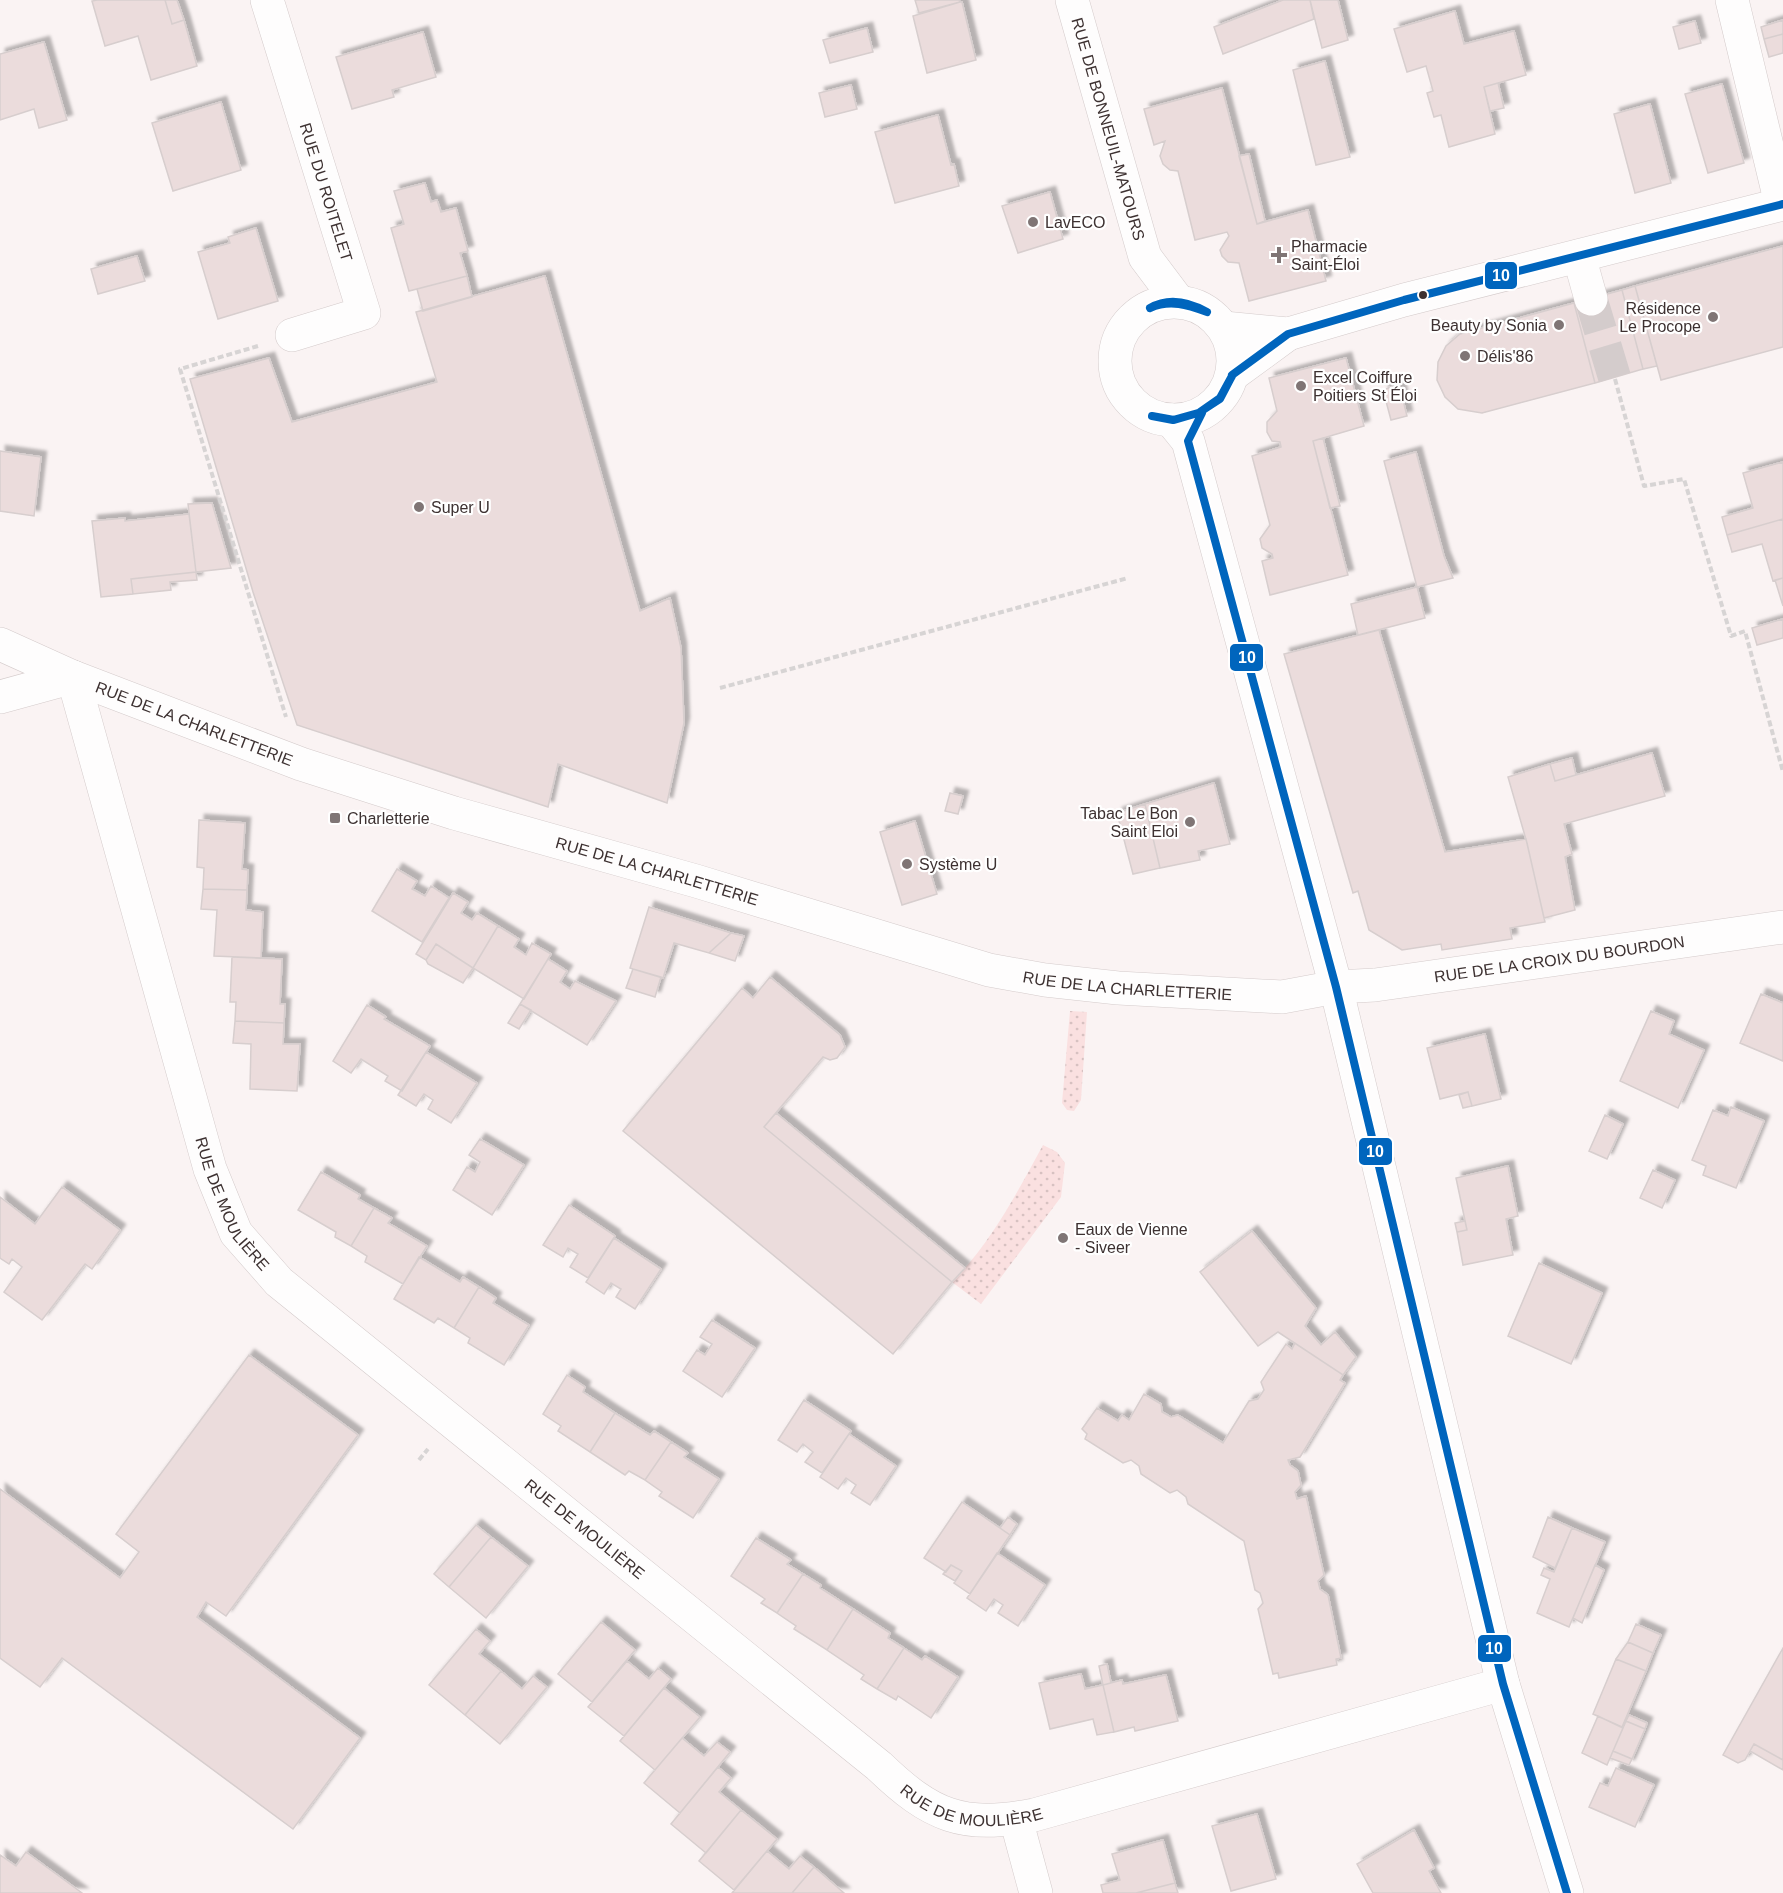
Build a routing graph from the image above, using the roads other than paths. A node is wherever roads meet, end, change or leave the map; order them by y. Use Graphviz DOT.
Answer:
graph roads {
  1 [pos="267,0"];
  2 [pos="1072,0"];
  3 [pos="1732,0"];
  4 [pos="1782,204"];
  5 [pos="1579,256"];
  6 [pos="1144,257"];
  7 [pos="1591,298"];
  8 [pos="1178,301"];
  9 [pos="1127,323"];
  10 [pos="1224,328"];
  11 [pos="1288,334"];
  12 [pos="292,335"];
  13 [pos="1232,375"];
  14 [pos="1187,425"];
  15 [pos="0,644"];
  16 [pos="73,676"];
  17 [pos="0,697"];
  18 [pos="1783,927"];
  19 [pos="1336,987"];
  20 [pos="1503,1684"];
  21 [pos="1016,1819"];
  22 [pos="1036,1893"];
  23 [pos="1567,1893"];
  1 -- 12 [label="street, RUE DU ROITELET"];
  2 -- 6 [label="street, RUE DE BONNEUIL-MATOURS"];
  3 -- 4 [label="street"];
  4 -- 5 [label="street"];
  5 -- 7 [label="street"];
  5 -- 11 [label="street"];
  6 -- 8 [label="street, RUE DE BONNEUIL-MATOURS"];
  6 -- 9 [label="street, RUE DE BONNEUIL-MATOURS"];
  8 -- 9 [label="street"];
  8 -- 10 [label="street"];
  9 -- 14 [label="street"];
  10 -- 11 [label="street"];
  10 -- 13 [label="street"];
  11 -- 13 [label="street"];
  13 -- 14 [label="street"];
  14 -- 19 [label="street"];
  15 -- 16 [label="street, RUE DE LA CHARLETTERIE"];
  16 -- 17 [label="street"];
  16 -- 19 [label="street, RUE DE LA CHARLETTERIE"];
  16 -- 21 [label="street, RUE DE MOULIÈRE"];
  18 -- 19 [label="street, RUE DE LA CROIX DU BOURDON"];
  19 -- 20 [label="street"];
  20 -- 21 [label="street, RUE DE MOULIÈRE"];
  20 -- 23 [label="street"];
  21 -- 22 [label="street"];
}
